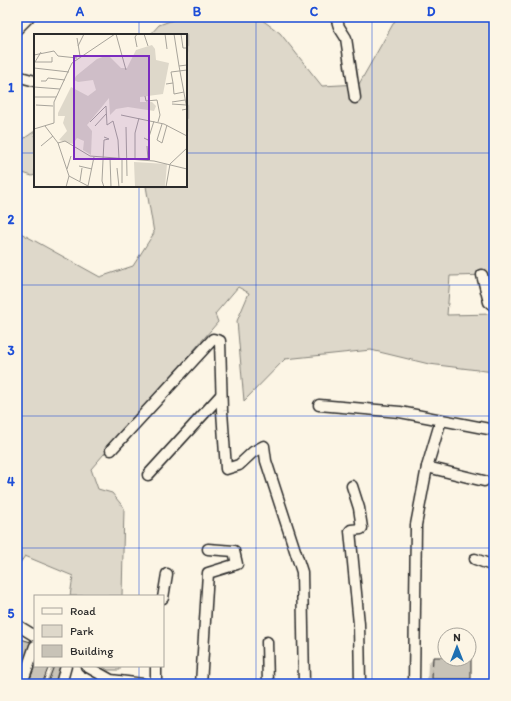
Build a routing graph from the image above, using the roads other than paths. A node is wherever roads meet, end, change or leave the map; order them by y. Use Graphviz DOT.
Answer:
graph roads {
  1 [pos="29,17"];
  2 [pos="336,17"];
  3 [pos="17,29"];
  4 [pos="17,76"];
  5 [pos="34,81"];
  6 [pos="354,98"];
  7 [pos="482,275"];
  8 [pos="494,306"];
  9 [pos="221,395"];
  10 [pos="319,405"];
  11 [pos="441,420"];
  12 [pos="494,430"];
  13 [pos="111,450"];
  14 [pos="427,467"];
  15 [pos="148,475"];
  16 [pos="484,480"];
  17 [pos="352,486"];
  18 [pos="208,549"];
  19 [pos="475,558"];
  20 [pos="494,566"];
  21 [pos="167,574"];
  22 [pos="164,595"];
  23 [pos="17,625"];
  24 [pos="34,635"];
  25 [pos="268,642"];
  26 [pos="34,649"];
  27 [pos="66,667"];
  28 [pos="88,667"];
  29 [pos="156,667"];
  30 [pos="22,683"];
  31 [pos="61,684"];
  32 [pos="141,684"];
  33 [pos="156,684"];
  34 [pos="201,684"];
  35 [pos="268,684"];
  36 [pos="304,684"];
  37 [pos="360,684"];
  38 [pos="414,684"];
  1 -- 3 [label="street"];
  2 -- 6 [label="street"];
  4 -- 5 [label="street"];
  7 -- 8 [label="street"];
  9 -- 13 [label="street"];
  9 -- 15 [label="street"];
  9 -- 36 [label="street"];
  10 -- 11 [label="street"];
  11 -- 12 [label="street"];
  11 -- 14 [label="street"];
  14 -- 16 [label="street"];
  14 -- 38 [label="street"];
  17 -- 37 [label="street"];
  18 -- 34 [label="street"];
  19 -- 20 [label="street"];
  21 -- 22 [label="street"];
  23 -- 24 [label="street"];
  25 -- 35 [label="street"];
  26 -- 30 [label="street"];
  27 -- 31 [label="street"];
  28 -- 32 [label="street"];
  29 -- 33 [label="street"];
}
